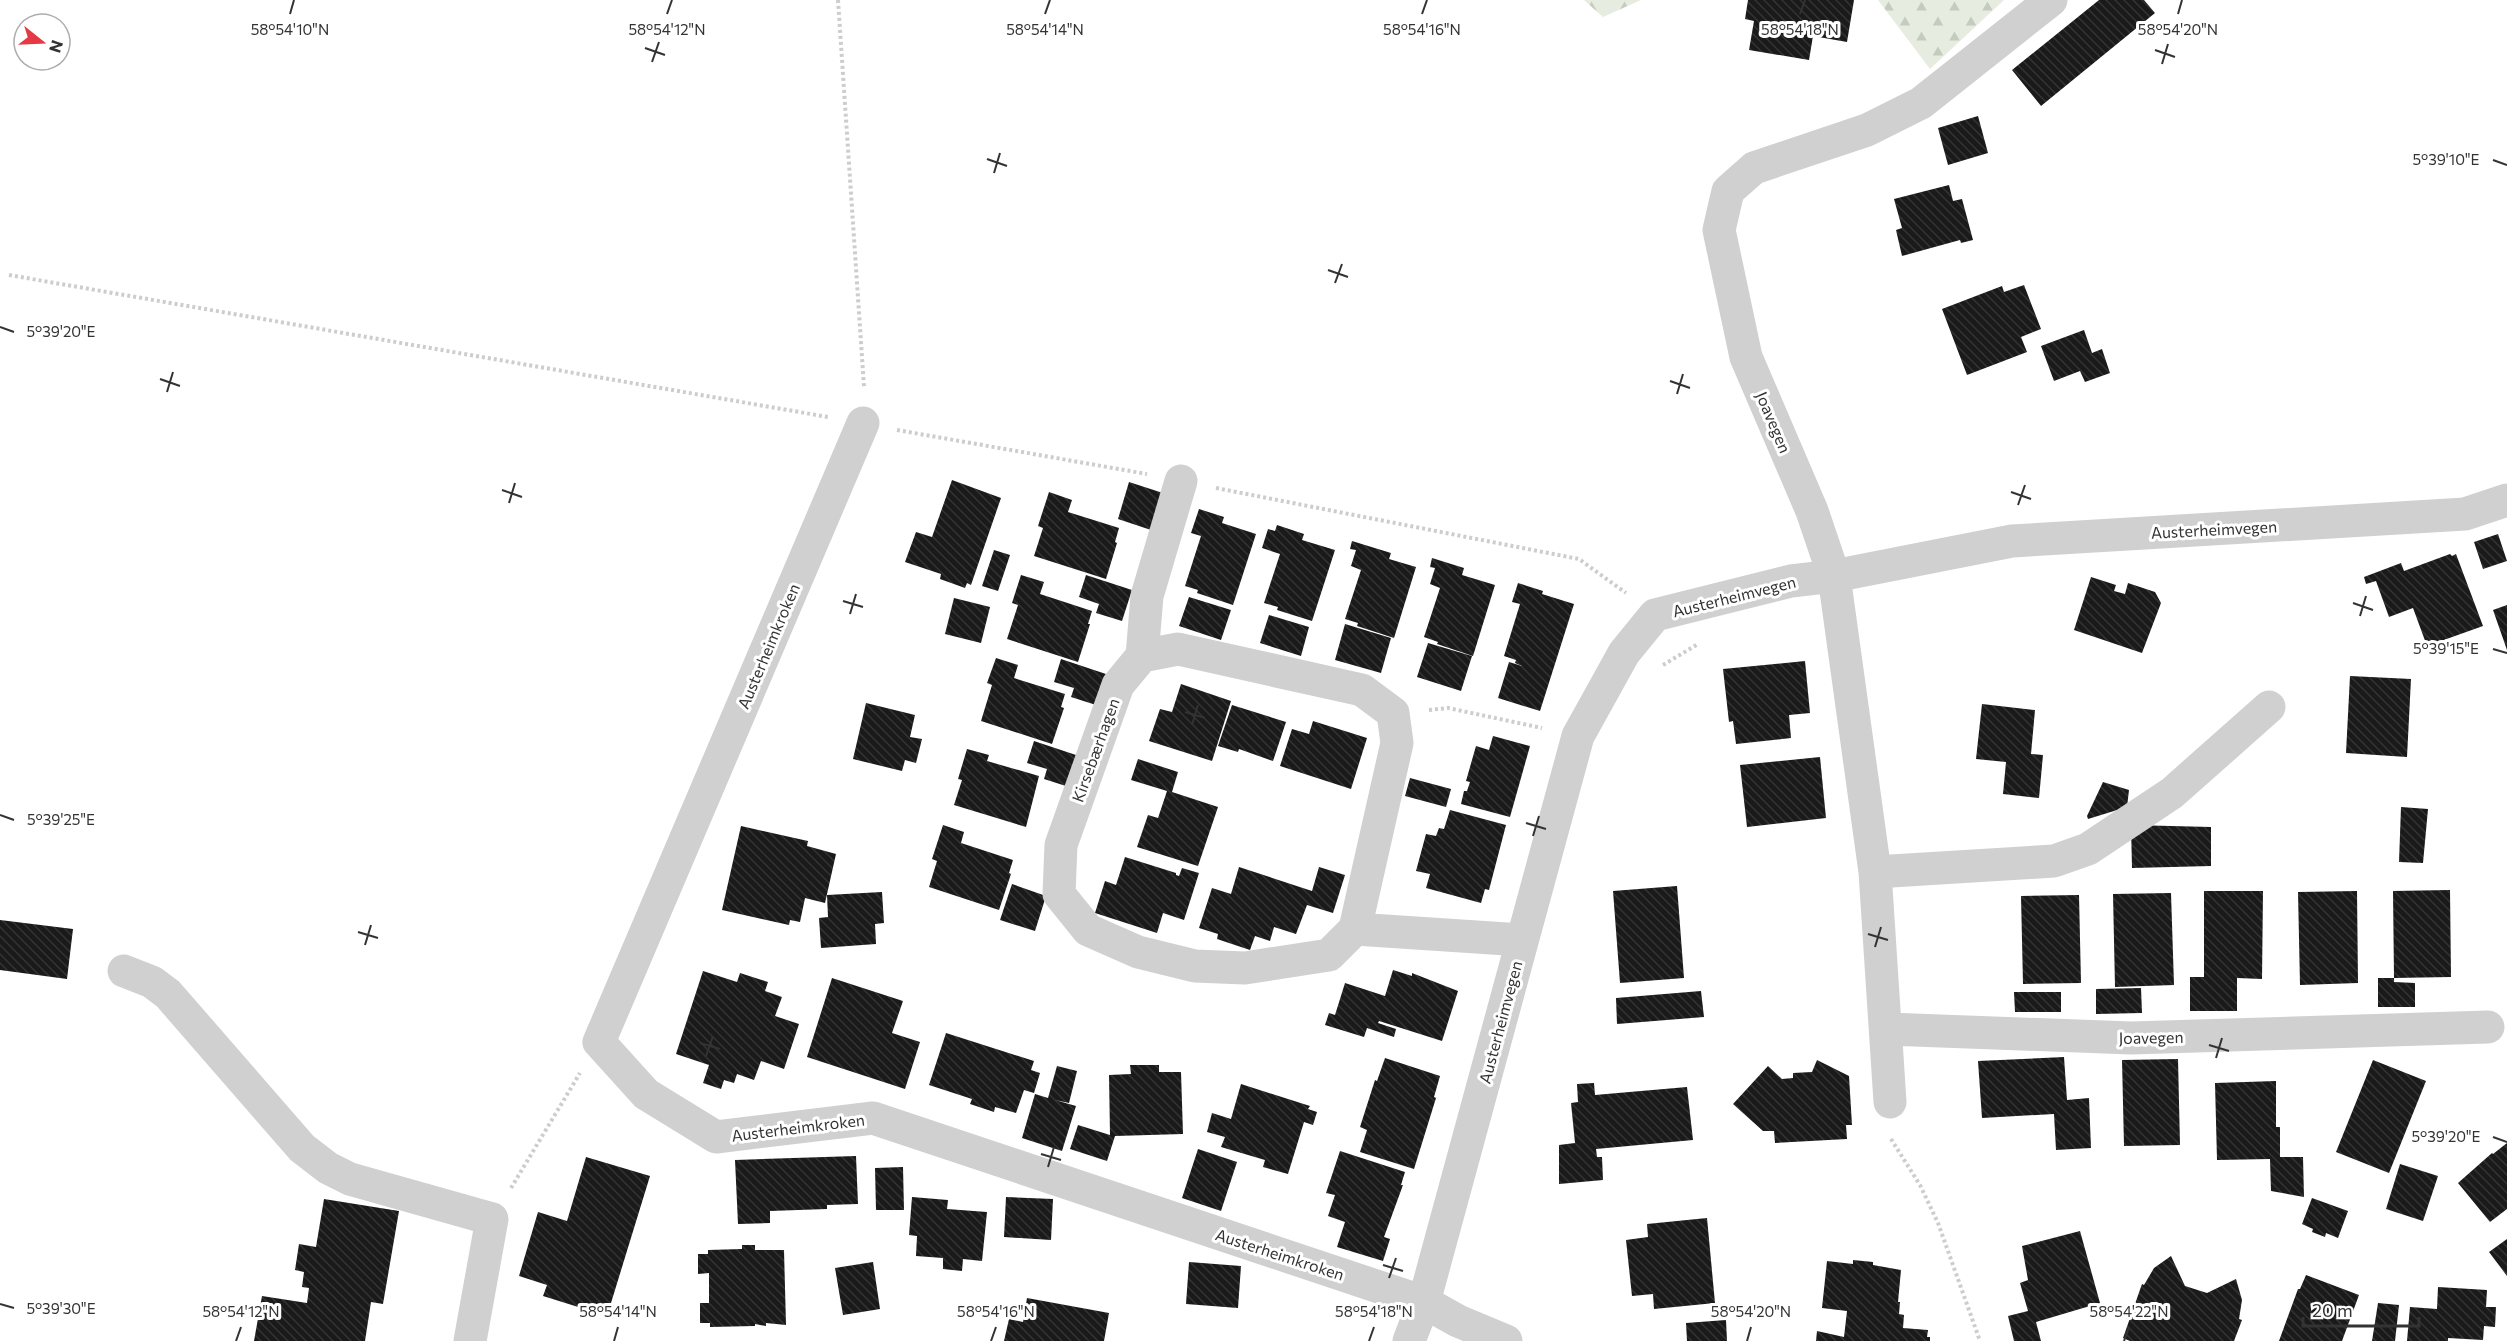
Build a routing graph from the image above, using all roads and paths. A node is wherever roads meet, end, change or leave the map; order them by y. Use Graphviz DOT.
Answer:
graph roads {
  1 [pos="838,0"];
  2 [pos="2051,0"];
  3 [pos="9,275"];
  4 [pos="863,423"];
  5 [pos="1181,481"];
  6 [pos="2507,500"];
  7 [pos="1834,576"];
  8 [pos="1655,615"];
  9 [pos="1702,642"];
  10 [pos="1142,656"];
  11 [pos="1662,666"];
  12 [pos="2269,707"];
  13 [pos="1393,713"];
  14 [pos="1578,736"];
  15 [pos="1875,872"];
  16 [pos="1356,929"];
  17 [pos="1522,940"];
  18 [pos="124,971"];
  19 [pos="2488,1027"];
  20 [pos="1887,1029"];
  21 [pos="599,1042"];
  22 [pos="1890,1102"];
  23 [pos="492,1219"];
  24 [pos="1424,1302"];
  25 [pos="470,1341"];
  26 [pos="1409,1341"];
  27 [pos="1506,1341"];
  28 [pos="1980,1341"];
  1 -- 4 [label="path"];
  2 -- 7 [label="street, Joavegen"];
  3 -- 4 [label="path"];
  4 -- 5 [label="path"];
  4 -- 21 [label="street, Austerheimkroken"];
  5 -- 8 [label="path"];
  5 -- 10 [label="street"];
  6 -- 7 [label="street, Austerheimvegen"];
  7 -- 8 [label="street, Austerheimvegen"];
  7 -- 15 [label="street, Joavegen"];
  8 -- 14 [label="street, Austerheimvegen"];
  9 -- 11 [label="path"];
  10 -- 13 [label="street"];
  10 -- 16 [label="street, Kirsebærhagen"];
  12 -- 15 [label="street"];
  13 -- 14 [label="path"];
  13 -- 16 [label="street"];
  14 -- 17 [label="street, Austerheimvegen"];
  15 -- 20 [label="street, Joavegen"];
  16 -- 17 [label="street"];
  17 -- 24 [label="street, Austerheimvegen"];
  18 -- 23 [label="street"];
  19 -- 20 [label="street, Joavegen"];
  20 -- 22 [label="street, Joavegen"];
  21 -- 23 [label="path"];
  21 -- 24 [label="street, Austerheimkroken"];
  22 -- 28 [label="path"];
  23 -- 25 [label="street"];
  24 -- 26 [label="street, Austerheimvegen"];
  24 -- 27 [label="street, Austerheimkroken"];
}
